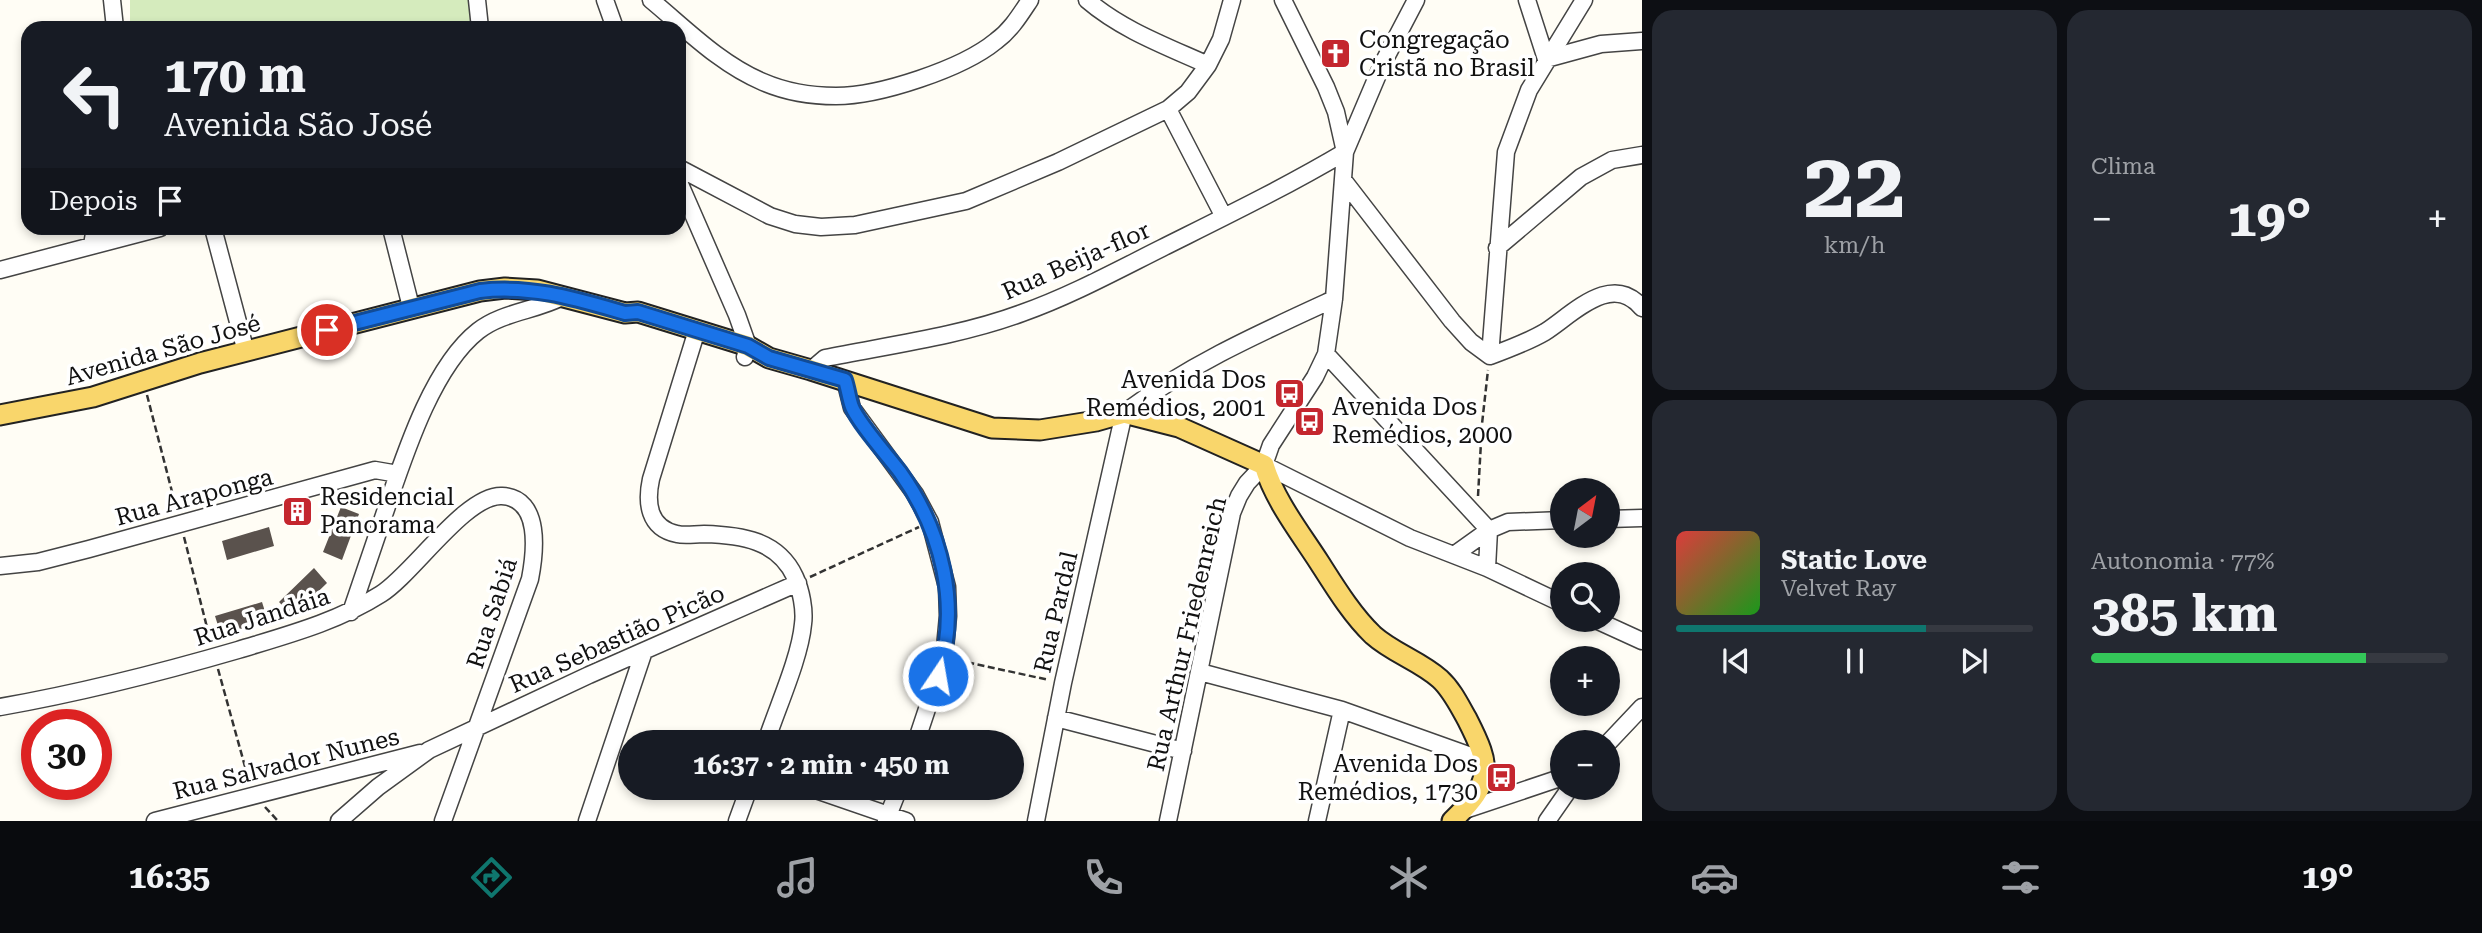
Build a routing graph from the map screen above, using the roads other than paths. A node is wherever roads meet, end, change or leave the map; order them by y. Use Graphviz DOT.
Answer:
graph roads {
  1 [pos="112,0"];
  2 [pos="477,0"];
  3 [pos="605,0"];
  4 [pos="651,0"];
  5 [pos="1030,0"];
  6 [pos="1087,0"];
  7 [pos="1232,0"];
  8 [pos="1283,0"];
  9 [pos="1416,0"];
  10 [pos="1527,0"];
  11 [pos="1584,0"];
  12 [pos="114,21"];
  13 [pos="479,21"];
  14 [pos="612,21"];
  15 [pos="676,21"];
  16 [pos="686,29"];
  17 [pos="1642,41"];
  18 [pos="1546,59"];
  19 [pos="1208,65"];
  20 [pos="1331,100"];
  21 [pos="1367,100"];
  22 [pos="1168,109"];
  23 [pos="1345,152"];
  24 [pos="1642,155"];
  25 [pos="686,171"];
  26 [pos="1345,181"];
  27 [pos="686,198"];
  28 [pos="1224,217"];
  29 [pos="94,235"];
  30 [pos="132,235"];
  31 [pos="215,235"];
  32 [pos="393,235"];
  33 [pos="92,245"];
  34 [pos="1497,248"];
  35 [pos="0,270"];
  36 [pos="562,296"];
  37 [pos="1334,299"];
  38 [pos="411,307"];
  39 [pos="1642,308"];
  40 [pos="696,336"];
  41 [pos="742,350"];
  42 [pos="246,352"];
  43 [pos="1326,354"];
  44 [pos="1490,356"];
  45 [pos="811,370"];
  46 [pos="845,380"];
  47 [pos="1124,413"];
  48 [pos="0,415"];
  49 [pos="1264,465"];
  50 [pos="398,474"];
  51 [pos="1642,518"];
  52 [pos="1620,519"];
  53 [pos="1550,520"];
  54 [pos="1489,530"];
  55 [pos="1454,555"];
  56 [pos="0,566"];
  57 [pos="1487,569"];
  58 [pos="798,583"];
  59 [pos="1550,598"];
  60 [pos="351,612"];
  61 [pos="1620,631"];
  62 [pos="1642,641"];
  63 [pos="644,651"];
  64 [pos="1200,672"];
  65 [pos="0,707"];
  66 [pos="1642,707"];
  67 [pos="1342,710"];
  68 [pos="1056,718"];
  69 [pos="475,728"];
  70 [pos="769,730"];
  71 [pos="920,730"];
  72 [pos="1620,730"];
  73 [pos="429,750"];
  74 [pos="1183,751"];
  75 [pos="1485,761"];
  76 [pos="369,765"];
  77 [pos="1550,782"];
  78 [pos="378,788"];
  79 [pos="745,800"];
  80 [pos="841,800"];
  81 [pos="895,800"];
  82 [pos="1562,800"];
  83 [pos="1457,816"];
  84 [pos="888,818"];
  85 [pos="155,821"];
  86 [pos="339,821"];
  87 [pos="443,821"];
  88 [pos="587,821"];
  89 [pos="737,821"];
  90 [pos="905,821"];
  91 [pos="1036,821"];
  92 [pos="1168,821"];
  93 [pos="1317,821"];
  94 [pos="1547,821"];
  1 -- 12 [label="street"];
  2 -- 13 [label="street"];
  3 -- 14 [label="street"];
  4 -- 15 [label="street"];
  5 -- 16 [label="street"];
  6 -- 19 [label="street"];
  7 -- 19 [label="street"];
  8 -- 20 [label="street"];
  9 -- 21 [label="street"];
  10 -- 18 [label="street"];
  11 -- 18 [label="street"];
  17 -- 18 [label="street"];
  18 -- 34 [label="street"];
  19 -- 22 [label="street"];
  20 -- 21 [label="street"];
  20 -- 23 [label="street"];
  21 -- 23 [label="street"];
  22 -- 25 [label="street"];
  22 -- 28 [label="street"];
  23 -- 26 [label="street, Rua Arthur Friedenreich"];
  23 -- 28 [label="street, Rua Beija-flor"];
  24 -- 34 [label="street"];
  26 -- 37 [label="street, Rua Arthur Friedenreich"];
  26 -- 44 [label="street"];
  27 -- 41 [label="street"];
  28 -- 45 [label="street, Rua Beija-flor"];
  29 -- 33 [label="street"];
  30 -- 33 [label="street"];
  31 -- 42 [label="street"];
  32 -- 38 [label="street"];
  33 -- 35 [label="street"];
  34 -- 44 [label="street"];
  36 -- 38 [label="main road, Avenida São José"];
  36 -- 40 [label="main road, Avenida São José"];
  36 -- 50 [label="street, Rua Jandáia"];
  37 -- 43 [label="street, Rua Arthur Friedenreich"];
  37 -- 47 [label="street"];
  38 -- 42 [label="main road, Avenida São José"];
  39 -- 44 [label="street"];
  40 -- 41 [label="main road, Avenida São José"];
  40 -- 58 [label="street"];
  41 -- 45 [label="main road, Avenida São José"];
  42 -- 48 [label="main road, Avenida São José"];
  43 -- 49 [label="street, Rua Arthur Friedenreich"];
  43 -- 54 [label="street"];
  45 -- 46 [label="main road, Avenida São José"];
  46 -- 47 [label="main road, Avenida São José"];
  46 -- 71 [label="street"];
  47 -- 49 [label="main road, Avenida São José"];
  47 -- 68 [label="street, Rua Pardal"];
  49 -- 55 [label="street"];
  49 -- 64 [label="street, Rua Arthur Friedenreich"];
  49 -- 75 [label="main road"];
  50 -- 56 [label="street, Rua Araponga"];
  50 -- 60 [label="street, Rua Jandáia"];
  51 -- 52 [label="street"];
  53 -- 54 [label="street"];
  54 -- 55 [label="street"];
  54 -- 57 [label="street"];
  55 -- 57 [label="street"];
  57 -- 59 [label="street"];
  58 -- 63 [label="street, Rua Sebastião Picão"];
  58 -- 70 [label="street"];
  60 -- 65 [label="street, Rua Jandáia"];
  60 -- 69 [label="street, Rua Sabiá"];
  61 -- 62 [label="street"];
  63 -- 69 [label="street, Rua Sebastião Picão"];
  63 -- 88 [label="street"];
  64 -- 67 [label="street"];
  64 -- 74 [label="street, Rua Arthur Friedenreich"];
  66 -- 72 [label="street"];
  67 -- 75 [label="street"];
  67 -- 93 [label="street"];
  68 -- 74 [label="street"];
  68 -- 91 [label="street, Rua Pardal"];
  69 -- 73 [label="street, Rua Sebastião Picão"];
  69 -- 87 [label="street, Rua Sabiá"];
  73 -- 76 [label="street, Rua Salvador Nunes"];
  73 -- 78 [label="street, Rua Sebastião Picão"];
  74 -- 92 [label="street, Rua Arthur Friedenreich"];
  75 -- 83 [label="main road"];
  76 -- 78 [label="street"];
  76 -- 85 [label="street, Rua Salvador Nunes"];
  77 -- 83 [label="street"];
  78 -- 86 [label="street, Rua Sebastião Picão"];
  79 -- 89 [label="street"];
  80 -- 84 [label="street"];
  81 -- 84 [label="street"];
  82 -- 94 [label="street"];
  84 -- 90 [label="street"];
}
